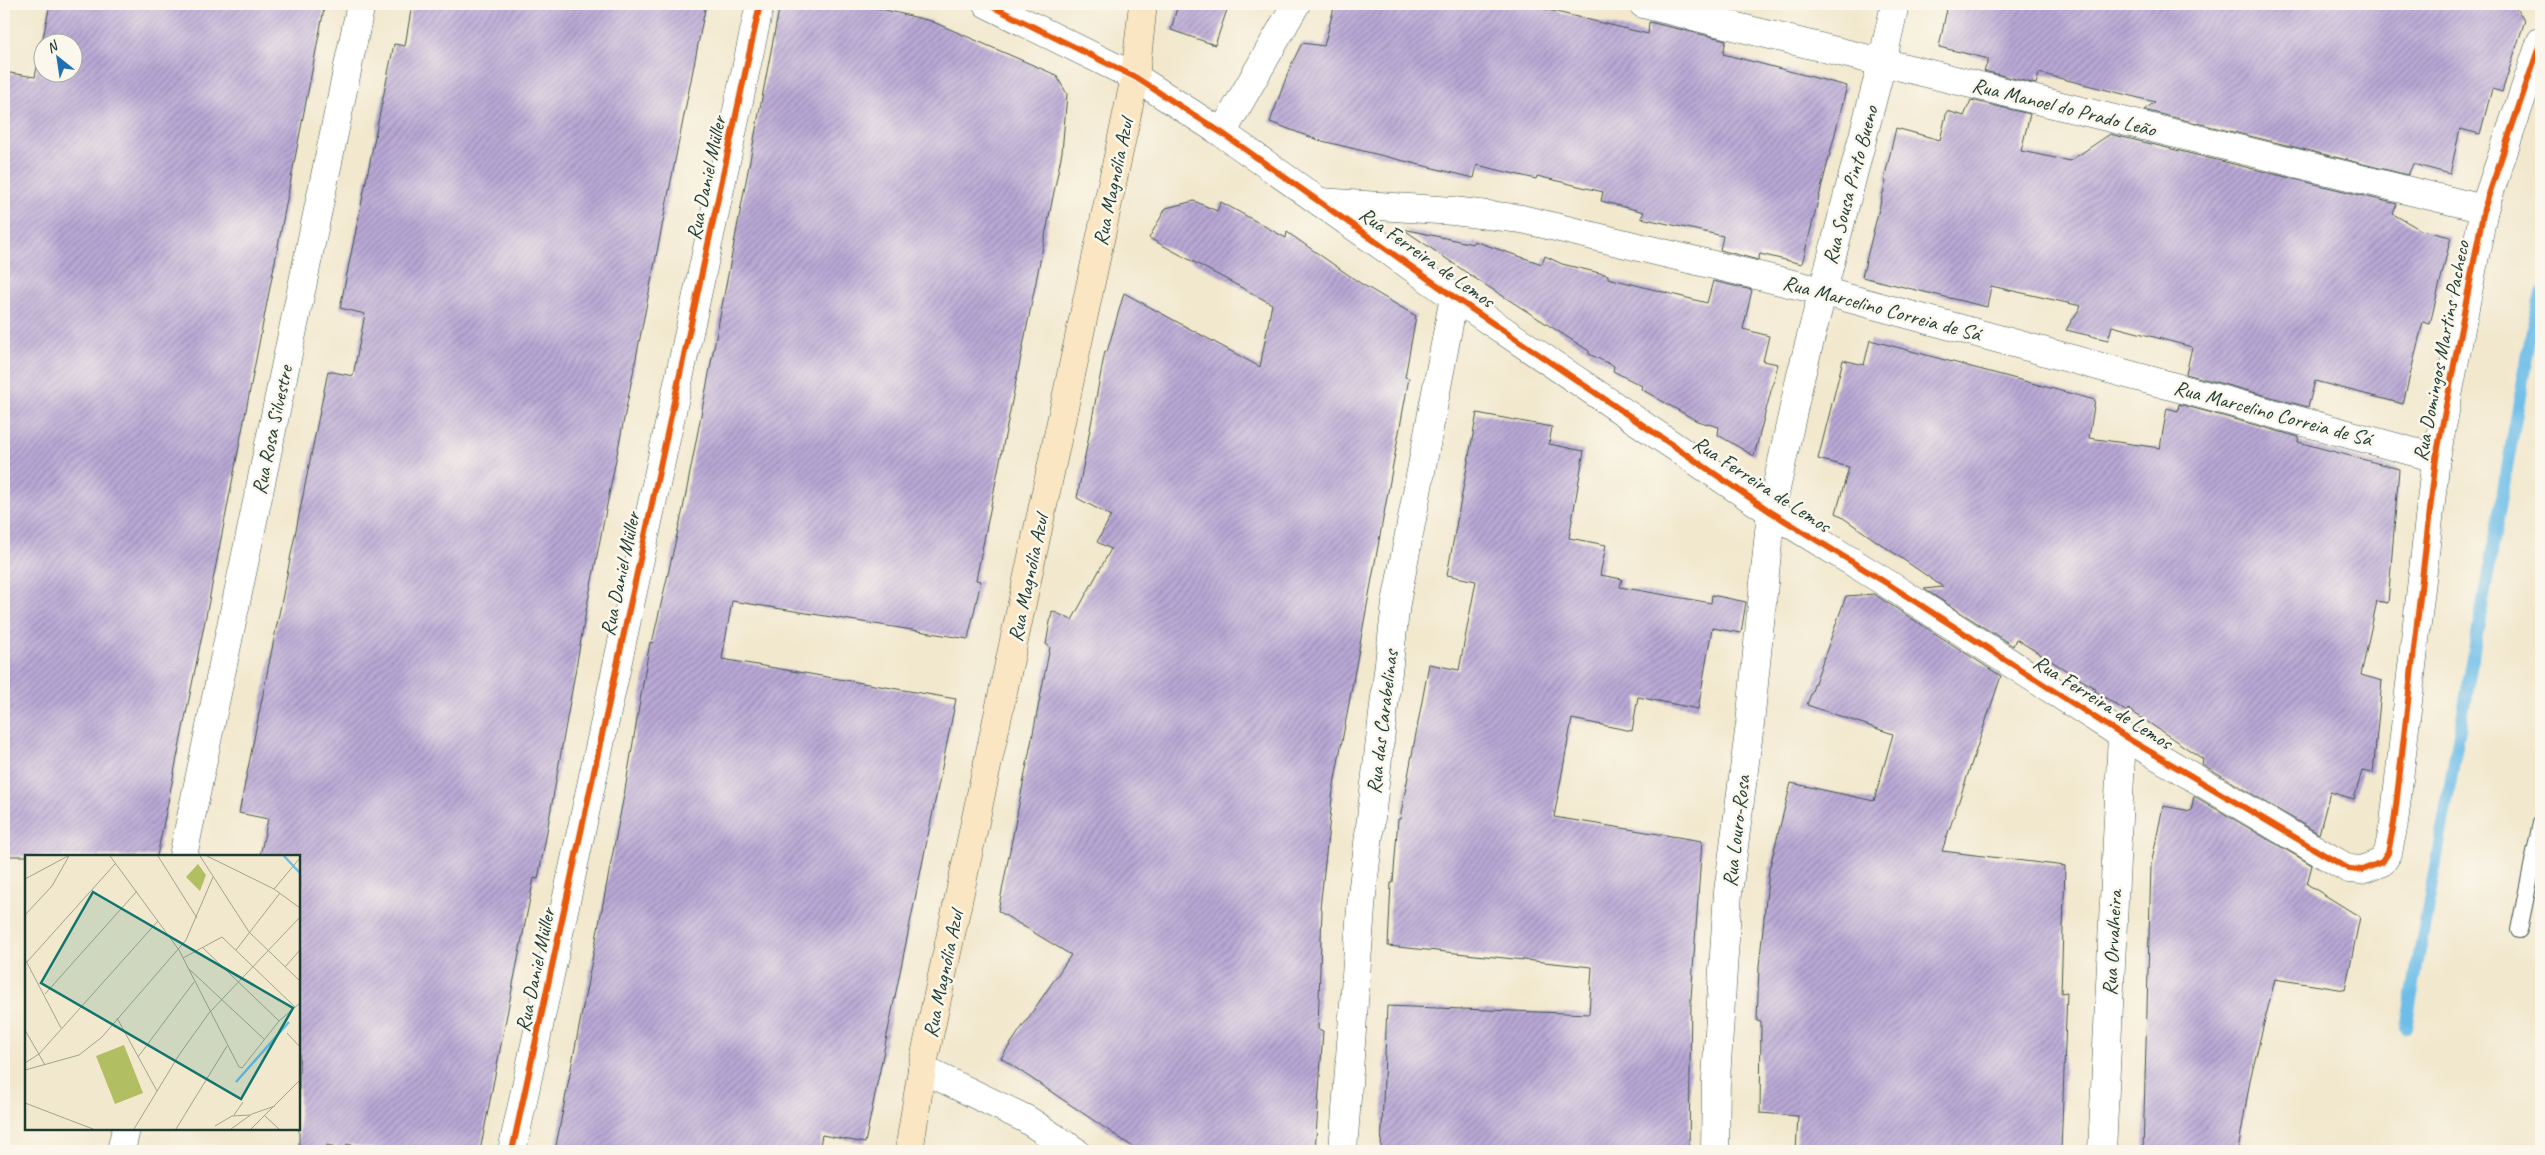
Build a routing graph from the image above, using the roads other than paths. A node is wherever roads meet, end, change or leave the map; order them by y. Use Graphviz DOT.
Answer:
graph roads {
  1 [pos="361,4"];
  2 [pos="760,4"];
  3 [pos="987,4"];
  4 [pos="1143,4"];
  5 [pos="1296,4"];
  6 [pos="1643,4"];
  7 [pos="1894,4"];
  8 [pos="2541,41"];
  9 [pos="1882,63"];
  10 [pos="1135,77"];
  11 [pos="1222,133"];
  12 [pos="1320,202"];
  13 [pos="2484,209"];
  14 [pos="1822,290"];
  15 [pos="1454,296"];
  16 [pos="2436,458"];
  17 [pos="1771,512"];
  18 [pos="2122,735"];
  19 [pos="2541,823"];
  20 [pos="2388,853"];
  21 [pos="183,855"];
  22 [pos="2519,930"];
  23 [pos="922,1069"];
  24 [pos="126,1130"];
  25 [pos="121,1151"];
  26 [pos="512,1151"];
  27 [pos="909,1151"];
  28 [pos="1075,1151"];
  29 [pos="1343,1151"];
  30 [pos="1715,1151"];
  31 [pos="2102,1151"];
  1 -- 21 [label="street, Rua Rosa Silvestre"];
  2 -- 26 [label="street, Rua Daniel Müller"];
  3 -- 10 [label="street, Rua Ferreira de Lemos"];
  4 -- 10 [label="street, Rua Magnólia Azul"];
  5 -- 11 [label="street"];
  6 -- 9 [label="street, Rua Manoel do Prado Leão"];
  7 -- 9 [label="street, Rua Sousa Pinto Bueno"];
  8 -- 13 [label="street, Rua Domingos Martins Pacheco"];
  9 -- 13 [label="street, Rua Manoel do Prado Leão"];
  9 -- 14 [label="street, Rua Sousa Pinto Bueno"];
  10 -- 11 [label="street, Rua Ferreira de Lemos"];
  10 -- 23 [label="street, Rua Magnólia Azul"];
  11 -- 12 [label="street, Rua Ferreira de Lemos"];
  12 -- 14 [label="street, Rua Marcelino Correia de Sá"];
  12 -- 15 [label="street, Rua Ferreira de Lemos"];
  13 -- 16 [label="street, Rua Domingos Martins Pacheco"];
  14 -- 16 [label="street, Rua Marcelino Correia de Sá"];
  14 -- 17 [label="street, Rua Sousa Pinto Bueno"];
  15 -- 17 [label="street, Rua Ferreira de Lemos"];
  15 -- 29 [label="street, Rua das Carabelinas"];
  16 -- 20 [label="street, Rua Domingos Martins Pacheco"];
  17 -- 18 [label="street, Rua Ferreira de Lemos"];
  17 -- 30 [label="street, Rua Louro-Rosa"];
  18 -- 20 [label="street, Rua Ferreira de Lemos"];
  18 -- 31 [label="street, Rua Orvalheira"];
  19 -- 22 [label="lane"];
  23 -- 27 [label="street, Rua Magnólia Azul"];
  23 -- 28 [label="street"];
  24 -- 25 [label="street"];
}
